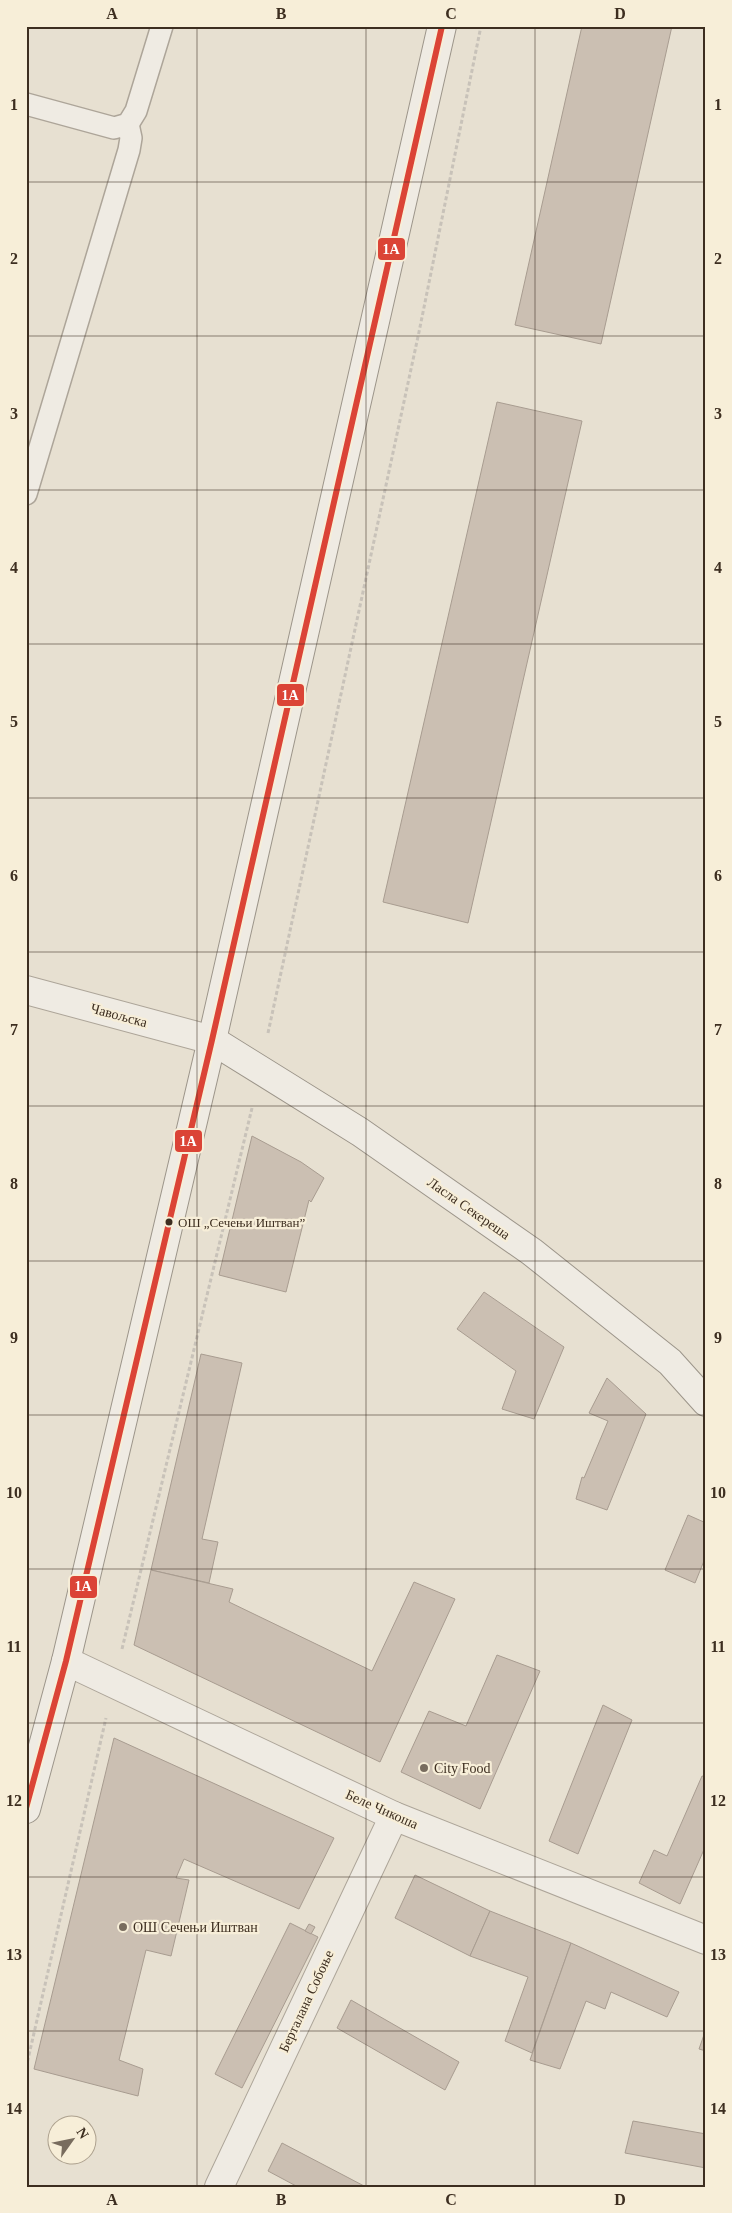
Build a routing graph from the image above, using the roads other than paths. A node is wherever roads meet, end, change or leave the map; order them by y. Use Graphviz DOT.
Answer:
graph roads {
  1 [pos="162,26"];
  2 [pos="442,26"];
  3 [pos="26,104"];
  4 [pos="128,124"];
  5 [pos="26,494"];
  6 [pos="26,990"];
  7 [pos="212,1040"];
  8 [pos="706,1402"];
  9 [pos="66,1661"];
  10 [pos="27,1806"];
  11 [pos="394,1816"];
  12 [pos="706,1940"];
  13 [pos="218,2187"];
  1 -- 4 [label="lane"];
  2 -- 7 [label="street"];
  3 -- 4 [label="lane"];
  4 -- 5 [label="lane"];
  6 -- 7 [label="street, Чавољска"];
  7 -- 8 [label="street, Ласла Секереша"];
  7 -- 9 [label="street"];
  9 -- 10 [label="street"];
  9 -- 11 [label="street, Беле Чикоша"];
  11 -- 12 [label="street, Беле Чикоша"];
  11 -- 13 [label="street, Берталана Собоње"];
}
